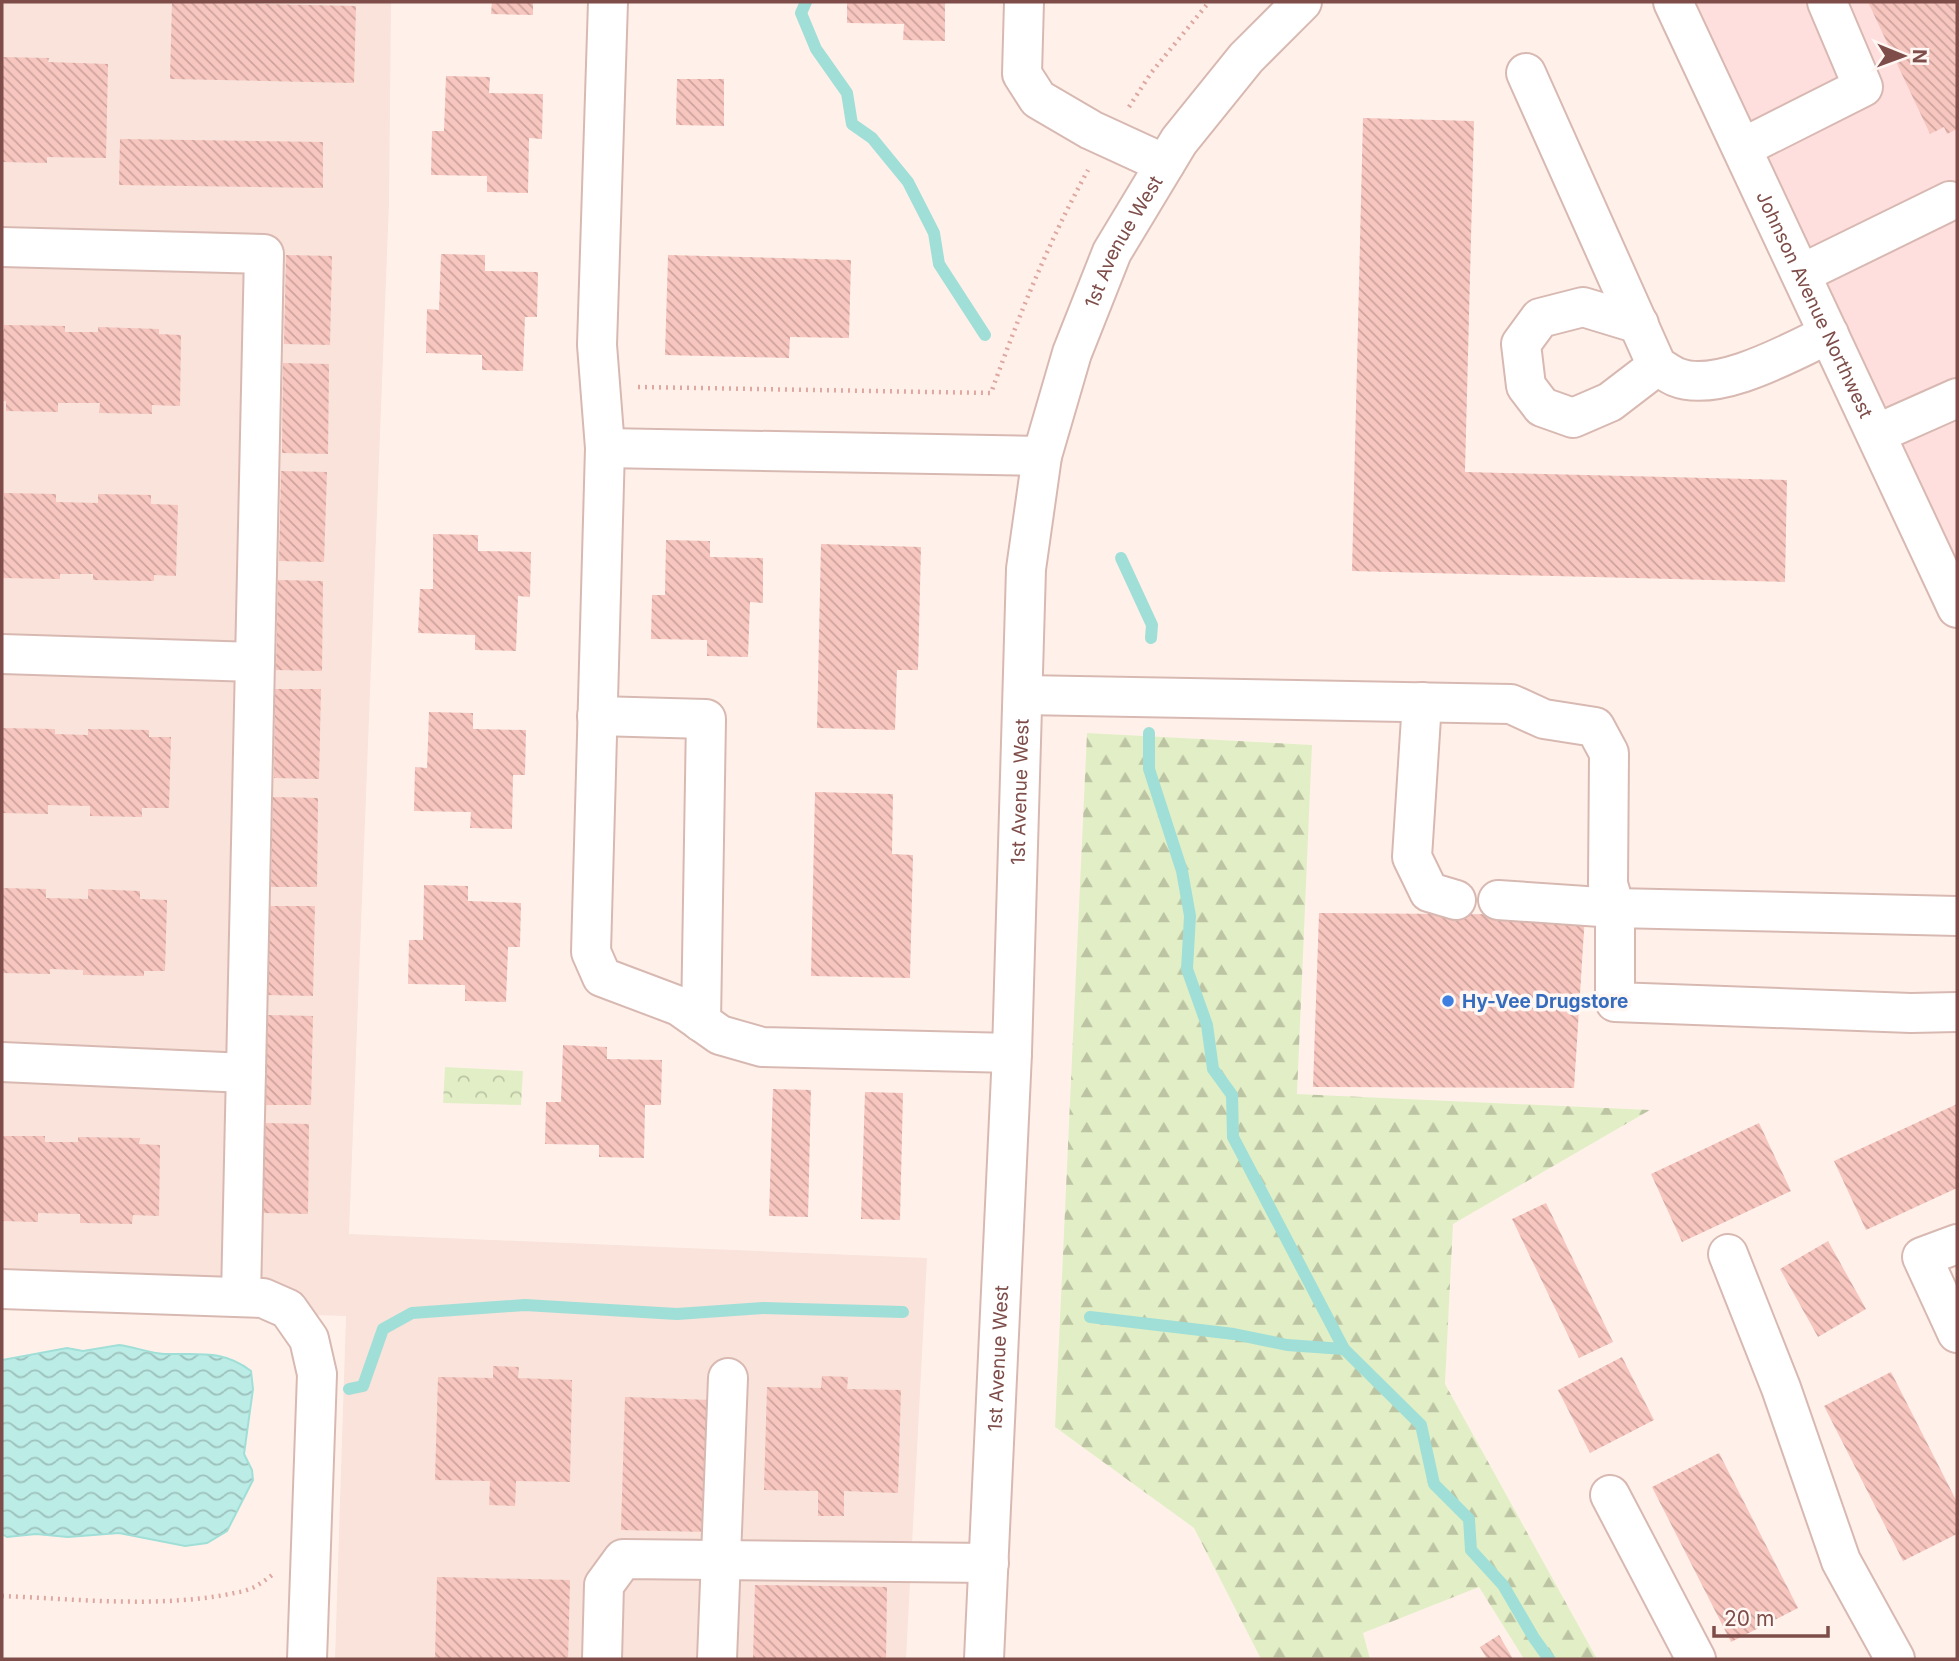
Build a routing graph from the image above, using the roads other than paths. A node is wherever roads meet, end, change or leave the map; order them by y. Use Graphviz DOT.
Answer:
graph roads {
  1 [pos="608,2"];
  2 [pos="1024,2"];
  3 [pos="1302,2"];
  4 [pos="1827,2"];
  5 [pos="1679,4"];
  6 [pos="1526,73"];
  7 [pos="1742,148"];
  8 [pos="1165,163"];
  9 [pos="1950,201"];
  10 [pos="2,247"];
  11 [pos="1801,274"];
  12 [pos="1639,324"];
  13 [pos="1829,334"];
  14 [pos="1657,366"];
  15 [pos="1957,398"];
  16 [pos="1875,434"];
  17 [pos="605,448"];
  18 [pos="1042,456"];
  19 [pos="1943,542"];
  20 [pos="1957,608"];
  21 [pos="2,654"];
  22 [pos="255,662"];
  23 [pos="1023,695"];
  24 [pos="1422,702"];
  25 [pos="597,716"];
  26 [pos="1456,900"];
  27 [pos="1498,901"];
  28 [pos="1615,908"];
  29 [pos="1957,916"];
  30 [pos="1957,1012"];
  31 [pos="701,1022"];
  32 [pos="1012,1053"];
  33 [pos="2,1062"];
  34 [pos="246,1073"];
  35 [pos="1957,1244"];
  36 [pos="1728,1254"];
  37 [pos="2,1289"];
  38 [pos="241,1297"];
  39 [pos="1957,1332"];
  40 [pos="728,1378"];
  41 [pos="1611,1495"];
  42 [pos="720,1560"];
  43 [pos="989,1563"];
  44 [pos="307,1659"];
  45 [pos="602,1659"];
  46 [pos="717,1659"];
  47 [pos="984,1659"];
  48 [pos="1696,1659"];
  49 [pos="1895,1659"];
  1 -- 17 [label="street"];
  2 -- 8 [label="street"];
  3 -- 8 [label="street, 1st Avenue West"];
  4 -- 7 [label="street"];
  5 -- 7 [label="street, Johnson Avenue Northwest"];
  6 -- 12 [label="street"];
  7 -- 11 [label="street, Johnson Avenue Northwest"];
  8 -- 18 [label="street, 1st Avenue West"];
  9 -- 11 [label="street"];
  10 -- 22 [label="street"];
  11 -- 13 [label="street, Johnson Avenue Northwest"];
  12 -- 14 [label="street"];
  12 -- 14 [label="street"];
  13 -- 14 [label="street"];
  13 -- 16 [label="street, Johnson Avenue Northwest"];
  15 -- 16 [label="street"];
  16 -- 19 [label="street, Johnson Avenue Northwest"];
  17 -- 18 [label="street"];
  17 -- 25 [label="street"];
  18 -- 23 [label="street, 1st Avenue West"];
  19 -- 20 [label="street, Johnson Avenue Northwest"];
  21 -- 22 [label="street"];
  22 -- 34 [label="street"];
  23 -- 24 [label="street"];
  23 -- 32 [label="street, 1st Avenue West"];
  24 -- 26 [label="street"];
  24 -- 28 [label="street"];
  25 -- 31 [label="street"];
  25 -- 31 [label="street"];
  27 -- 28 [label="street"];
  28 -- 29 [label="street"];
  28 -- 30 [label="street"];
  31 -- 32 [label="street"];
  32 -- 43 [label="street, 1st Avenue West"];
  33 -- 34 [label="street"];
  34 -- 38 [label="street"];
  35 -- 39 [label="street"];
  36 -- 49 [label="street"];
  37 -- 38 [label="street"];
  38 -- 44 [label="street"];
  40 -- 42 [label="street"];
  41 -- 48 [label="street"];
  42 -- 43 [label="street"];
  42 -- 45 [label="street"];
  42 -- 46 [label="street"];
  43 -- 47 [label="street, 1st Avenue West"];
}
